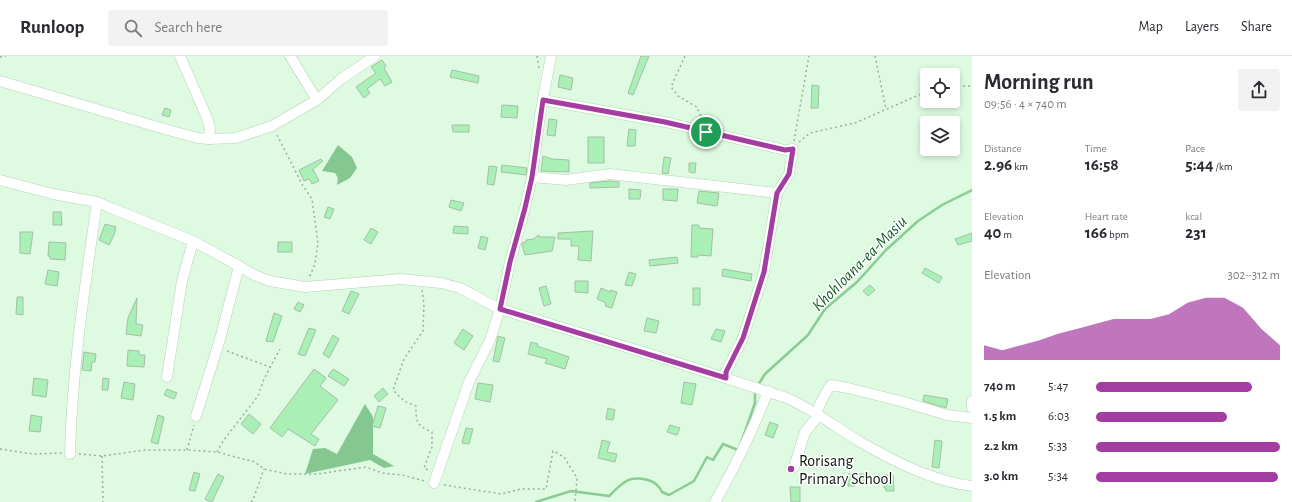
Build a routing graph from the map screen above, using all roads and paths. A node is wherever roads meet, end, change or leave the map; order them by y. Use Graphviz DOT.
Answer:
graph roads {
  1 [pos="6,56"];
  2 [pos="180,56"];
  3 [pos="290,56"];
  4 [pos="375,56"];
  5 [pos="551,56"];
  6 [pos="684,56"];
  7 [pos="809,56"];
  8 [pos="875,56"];
  9 [pos="0,57"];
  10 [pos="0,81"];
  11 [pos="960,86"];
  12 [pos="972,86"];
  13 [pos="920,94"];
  14 [pos="317,100"];
  15 [pos="543,100"];
  16 [pos="886,109"];
  17 [pos="272,126"];
  18 [pos="706,132"];
  19 [pos="209,139"];
  20 [pos="793,147"];
  21 [pos="532,177"];
  22 [pos="0,180"];
  23 [pos="777,193"];
  24 [pos="97,202"];
  25 [pos="193,241"];
  26 [pos="239,266"];
  27 [pos="420,280"];
  28 [pos="305,287"];
  29 [pos="500,309"];
  30 [pos="218,347"];
  31 [pos="280,349"];
  32 [pos="270,367"];
  33 [pos="167,377"];
  34 [pos="726,378"];
  35 [pos="768,391"];
  36 [pos="972,401"];
  37 [pos="972,408"];
  38 [pos="817,414"];
  39 [pos="196,416"];
  40 [pos="972,418"];
  41 [pos="0,449"];
  42 [pos="187,450"];
  43 [pos="217,452"];
  44 [pos="70,454"];
  45 [pos="102,456"];
  46 [pos="794,467"];
  47 [pos="264,469"];
  48 [pos="436,478"];
  49 [pos="972,486"];
  50 [pos="103,502"];
  51 [pos="251,502"];
  52 [pos="575,502"];
  53 [pos="715,502"];
  1 -- 9 [label="path"];
  2 -- 19 [label="street"];
  3 -- 14 [label="street"];
  4 -- 14 [label="street"];
  5 -- 15 [label="street"];
  6 -- 18 [label="path"];
  7 -- 20 [label="path"];
  8 -- 16 [label="path"];
  10 -- 19 [label="street"];
  11 -- 12 [label="path"];
  13 -- 16 [label="path"];
  14 -- 17 [label="street"];
  15 -- 18 [label="street"];
  15 -- 21 [label="street"];
  16 -- 20 [label="path"];
  17 -- 19 [label="street"];
  17 -- 28 [label="path"];
  18 -- 20 [label="street"];
  20 -- 23 [label="street"];
  21 -- 23 [label="street"];
  21 -- 29 [label="street"];
  22 -- 24 [label="street"];
  23 -- 34 [label="street"];
  24 -- 25 [label="street"];
  24 -- 44 [label="street"];
  25 -- 26 [label="street"];
  25 -- 33 [label="street"];
  26 -- 28 [label="street"];
  26 -- 30 [label="street"];
  27 -- 28 [label="street"];
  27 -- 29 [label="street"];
  27 -- 48 [label="path"];
  29 -- 34 [label="street"];
  29 -- 48 [label="street"];
  30 -- 32 [label="path"];
  30 -- 39 [label="street"];
  31 -- 32 [label="path"];
  32 -- 43 [label="path"];
  34 -- 35 [label="street"];
  35 -- 38 [label="street"];
  35 -- 53 [label="street"];
  36 -- 37 [label="street"];
  38 -- 40 [label="street"];
  38 -- 46 [label="street"];
  38 -- 49 [label="street"];
  39 -- 42 [label="path"];
  41 -- 44 [label="path"];
  42 -- 43 [label="path"];
  42 -- 45 [label="path"];
  43 -- 47 [label="path"];
  44 -- 45 [label="path"];
  45 -- 50 [label="path"];
  47 -- 48 [label="path"];
  47 -- 51 [label="path"];
  48 -- 52 [label="path"];
}
